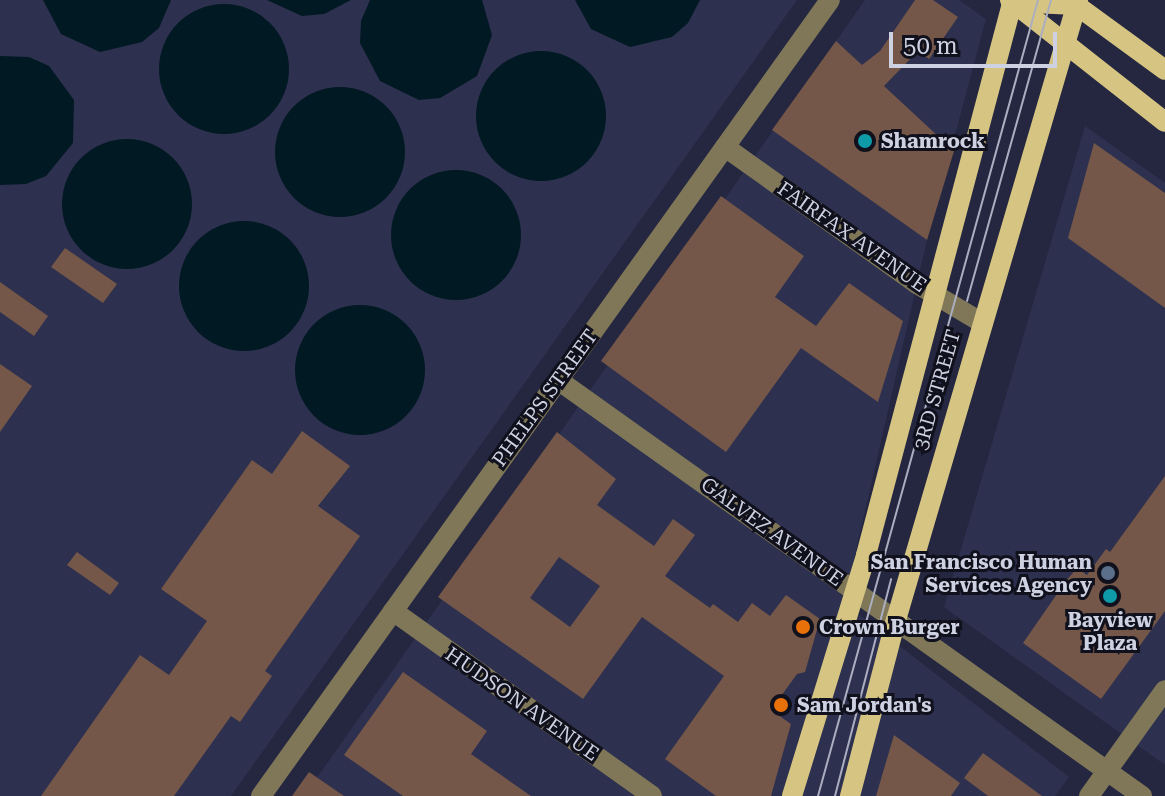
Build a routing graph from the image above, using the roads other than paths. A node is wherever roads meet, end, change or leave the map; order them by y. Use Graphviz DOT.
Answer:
graph roads {
  1 [pos="830,0"];
  2 [pos="1012,1"];
  3 [pos="1077,2"];
  4 [pos="1064,47"];
  5 [pos="1165,70"];
  6 [pos="1165,122"];
  7 [pos="725,147"];
  8 [pos="932,293"];
  9 [pos="981,322"];
  10 [pos="558,380"];
  11 [pos="854,591"];
  12 [pos="393,611"];
  13 [pos="896,620"];
  14 [pos="1165,690"];
  15 [pos="1107,771"];
  16 [pos="261,796"];
  17 [pos="652,796"];
  18 [pos="792,796"];
  19 [pos="850,796"];
  20 [pos="1089,796"];
  21 [pos="1142,796"];
  1 -- 7 [label="street, PHELPS STREET"];
  2 -- 3 [label="main road"];
  2 -- 4 [label="main road"];
  2 -- 8 [label="main road, 3RD STREET"];
  3 -- 4 [label="main road, 3RD STREET"];
  3 -- 5 [label="main road"];
  4 -- 6 [label="main road"];
  4 -- 9 [label="main road, 3RD STREET"];
  7 -- 8 [label="street, FAIRFAX AVENUE"];
  7 -- 10 [label="street, PHELPS STREET"];
  8 -- 9 [label="street, FAIRFAX AVENUE"];
  8 -- 11 [label="main road, 3RD STREET"];
  9 -- 13 [label="main road, 3RD STREET"];
  10 -- 11 [label="street, GALVEZ AVENUE"];
  10 -- 12 [label="street, PHELPS STREET"];
  11 -- 13 [label="street, GALVEZ AVENUE"];
  11 -- 18 [label="main road, 3RD STREET"];
  12 -- 16 [label="street, PHELPS STREET"];
  12 -- 17 [label="street, HUDSON AVENUE"];
  13 -- 15 [label="street, GALVEZ AVENUE"];
  13 -- 19 [label="main road, 3RD STREET"];
  14 -- 15 [label="street"];
  15 -- 20 [label="street"];
  15 -- 21 [label="street, GALVEZ AVENUE"];
}
